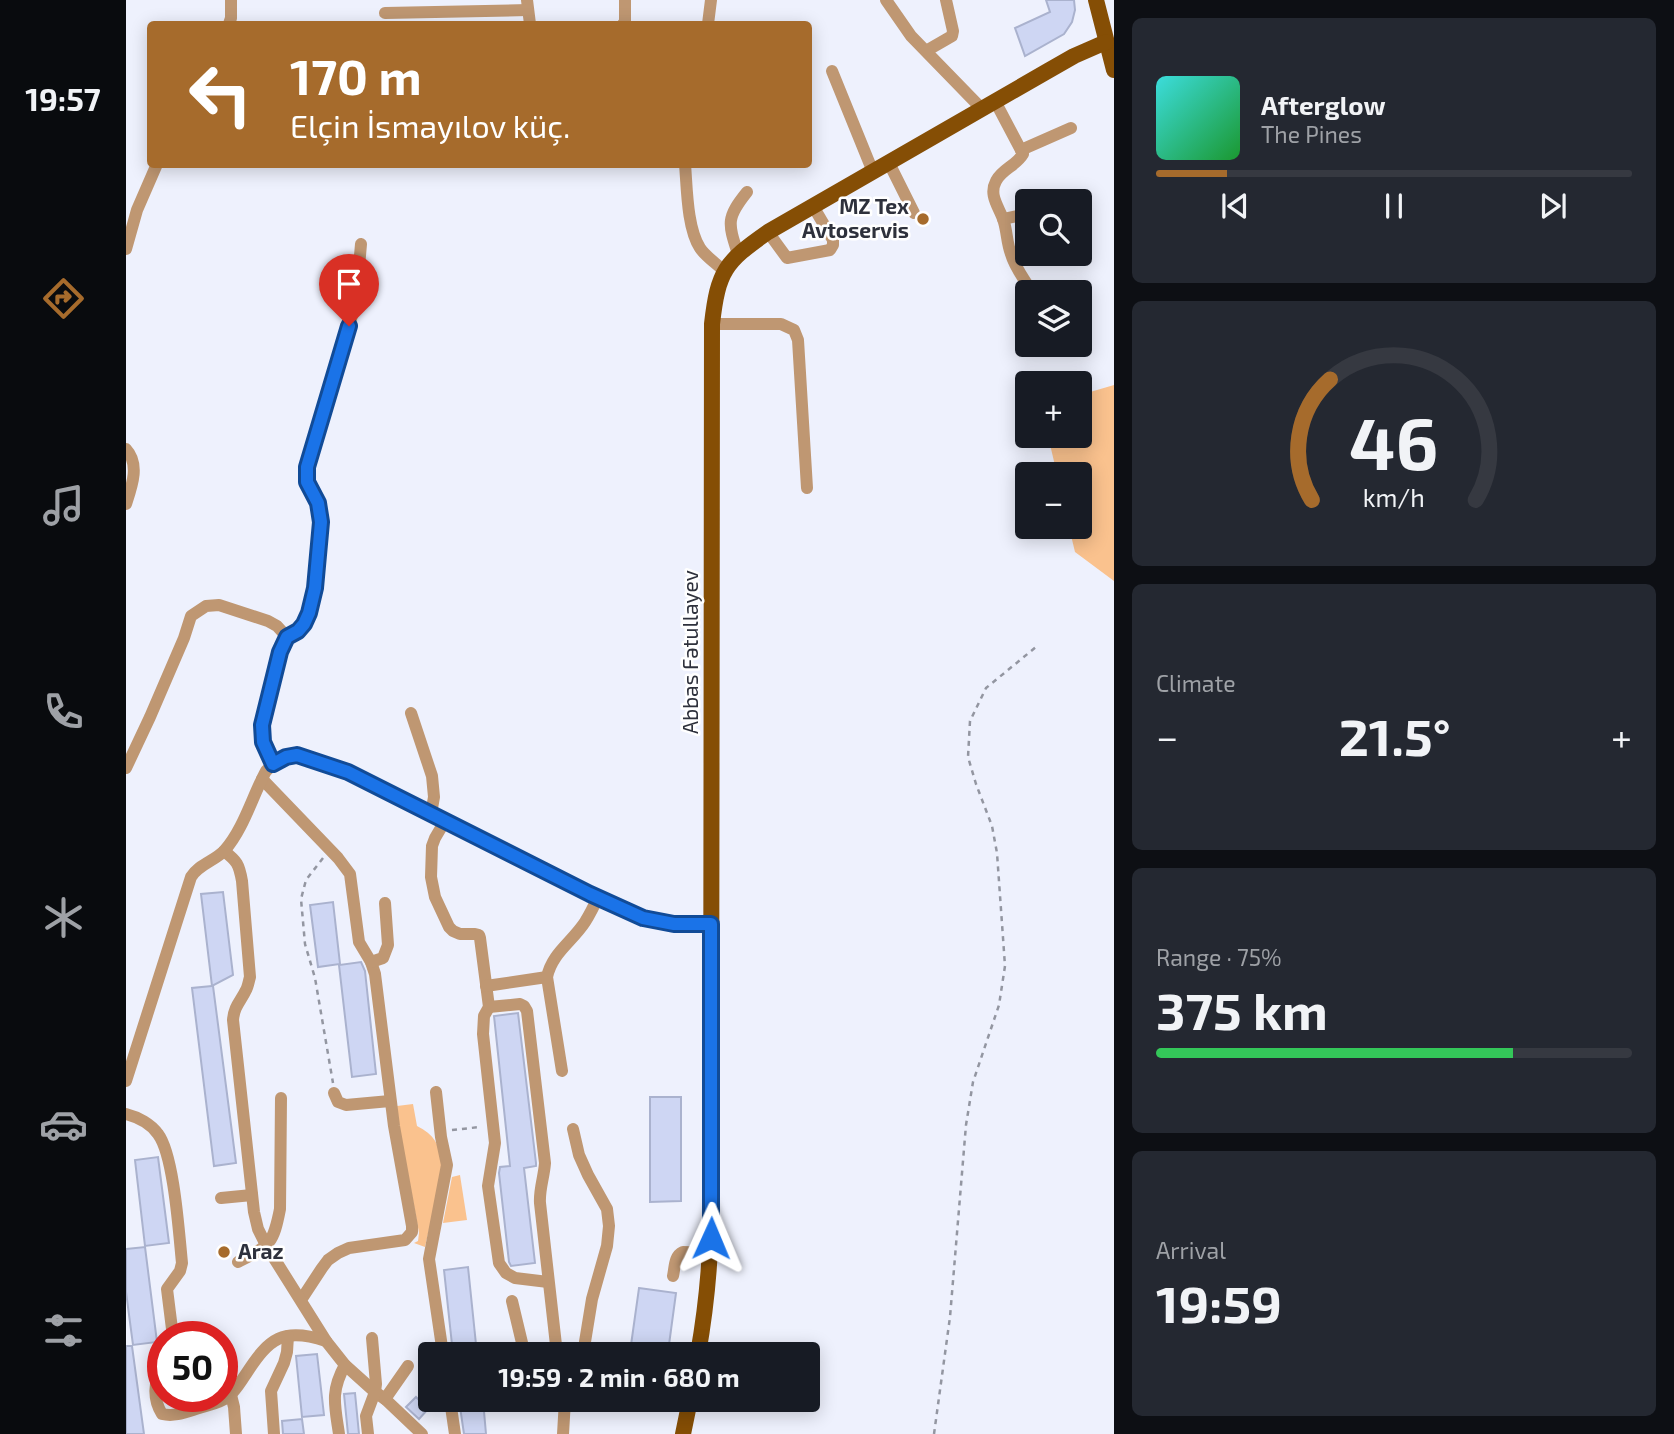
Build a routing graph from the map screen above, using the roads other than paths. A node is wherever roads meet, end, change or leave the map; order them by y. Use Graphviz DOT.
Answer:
graph roads {
  1 [pos="231,0"];
  2 [pos="625,0"];
  3 [pos="711,0"];
  4 [pos="886,0"];
  5 [pos="946,0"];
  6 [pos="1096,0"];
  7 [pos="528,5"];
  8 [pos="385,13"];
  9 [pos="230,21"];
  10 [pos="625,21"];
  11 [pos="708,21"];
  12 [pos="1110,40"];
  13 [pos="926,51"];
  14 [pos="1114,70"];
  15 [pos="832,71"];
  16 [pos="989,105"];
  17 [pos="1071,128"];
  18 [pos="1021,150"];
  19 [pos="889,163"];
  20 [pos="155,168"];
  21 [pos="685,168"];
  22 [pos="873,172"];
  23 [pos="747,192"];
  24 [pos="813,206"];
  25 [pos="914,214"];
  26 [pos="1015,216"];
  27 [pos="1003,219"];
  28 [pos="768,232"];
  29 [pos="361,244"];
  30 [pos="126,249"];
  31 [pos="738,254"];
  32 [pos="724,271"];
  33 [pos="1024,280"];
  34 [pos="712,324"];
  35 [pos="126,449"];
  36 [pos="807,488"];
  37 [pos="126,504"];
  38 [pos="287,637"];
  39 [pos="411,713"];
  40 [pos="273,764"];
  41 [pos="126,768"];
  42 [pos="262,779"];
  43 [pos="431,814"];
  44 [pos="445,821"];
  45 [pos="224,851"];
  46 [pos="598,897"];
  47 [pos="384,903"];
  48 [pos="711,924"];
  49 [pos="372,962"];
  50 [pos="547,977"];
  51 [pos="486,986"];
  52 [pos="489,1007"];
  53 [pos="562,1071"];
  54 [pos="126,1081"];
  55 [pos="436,1092"];
  56 [pos="334,1093"];
  57 [pos="281,1098"];
  58 [pos="390,1101"];
  59 [pos="126,1114"];
  60 [pos="573,1129"];
  61 [pos="252,1195"];
  62 [pos="221,1198"];
  63 [pos="267,1247"];
  64 [pos="710,1253"];
  65 [pos="238,1262"];
  66 [pos="673,1276"];
  67 [pos="548,1282"];
  68 [pos="301,1300"];
  69 [pos="512,1301"];
  70 [pos="171,1321"];
  71 [pos="288,1336"];
  72 [pos="372,1338"];
  73 [pos="326,1342"];
  74 [pos="441,1342"];
  75 [pos="522,1342"];
  76 [pos="556,1342"];
  77 [pos="585,1342"];
  78 [pos="700,1342"];
  79 [pos="345,1365"];
  80 [pos="408,1366"];
  81 [pos="238,1384"];
  82 [pos="380,1396"];
  83 [pos="161,1412"];
  84 [pos="189,1412"];
  85 [pos="234,1412"];
  86 [pos="451,1412"];
  87 [pos="564,1412"];
  88 [pos="689,1412"];
  89 [pos="236,1434"];
  90 [pos="275,1434"];
  91 [pos="339,1434"];
  92 [pos="368,1434"];
  93 [pos="422,1434"];
  94 [pos="454,1434"];
  95 [pos="563,1434"];
  96 [pos="684,1434"];
  1 -- 9 [label="street"];
  2 -- 10 [label="street"];
  3 -- 11 [label="street"];
  4 -- 13 [label="street"];
  5 -- 13 [label="street"];
  6 -- 12 [label="main road"];
  7 -- 8 [label="street"];
  12 -- 14 [label="main road"];
  12 -- 16 [label="main road, Abbas Fətullayev"];
  13 -- 16 [label="street"];
  15 -- 22 [label="street"];
  16 -- 18 [label="street"];
  16 -- 19 [label="main road, Abbas Fətullayev"];
  17 -- 18 [label="street"];
  18 -- 27 [label="street"];
  19 -- 22 [label="main road, Abbas Fətullayev"];
  19 -- 25 [label="street"];
  20 -- 30 [label="street"];
  21 -- 32 [label="street"];
  22 -- 24 [label="main road, Abbas Fətullayev"];
  23 -- 31 [label="street"];
  24 -- 28 [label="main road, Abbas Fətullayev"];
  24 -- 28 [label="street"];
  26 -- 27 [label="street"];
  27 -- 33 [label="street"];
  28 -- 31 [label="main road, Abbas Fətullayev"];
  29 -- 38 [label="street"];
  31 -- 32 [label="main road, Abbas Fətullayev"];
  32 -- 34 [label="main road, Abbas Fətullayev"];
  34 -- 36 [label="street"];
  34 -- 48 [label="main road, Abbas Fətullayev"];
  35 -- 37 [label="street"];
  38 -- 40 [label="street"];
  38 -- 41 [label="street"];
  39 -- 43 [label="street"];
  40 -- 42 [label="street"];
  40 -- 43 [label="street"];
  42 -- 45 [label="street"];
  42 -- 49 [label="street"];
  43 -- 44 [label="street"];
  44 -- 46 [label="street"];
  44 -- 51 [label="street"];
  45 -- 54 [label="street"];
  45 -- 61 [label="street"];
  46 -- 48 [label="street"];
  46 -- 50 [label="street"];
  47 -- 49 [label="street"];
  48 -- 64 [label="main road, Abbas Fətullayev"];
  49 -- 58 [label="street"];
  50 -- 51 [label="street"];
  50 -- 53 [label="street"];
  51 -- 52 [label="street"];
  52 -- 67 [label="street"];
  52 -- 67 [label="street"];
  55 -- 74 [label="street"];
  56 -- 58 [label="street"];
  57 -- 63 [label="street"];
  58 -- 68 [label="street"];
  59 -- 70 [label="street"];
  60 -- 77 [label="street"];
  61 -- 62 [label="street"];
  61 -- 63 [label="street"];
  63 -- 65 [label="street"];
  63 -- 68 [label="street"];
  64 -- 66 [label="street"];
  64 -- 78 [label="main road, Abbas Fətullayev"];
  67 -- 76 [label="street"];
  68 -- 73 [label="street"];
  69 -- 75 [label="street"];
  71 -- 73 [label="street"];
  71 -- 81 [label="street"];
  71 -- 90 [label="street"];
  72 -- 82 [label="street"];
  73 -- 79 [label="street"];
  79 -- 82 [label="street"];
  79 -- 91 [label="street"];
  80 -- 82 [label="street"];
  82 -- 92 [label="street"];
  82 -- 93 [label="street"];
  83 -- 84 [label="street"];
  85 -- 89 [label="street"];
  86 -- 94 [label="street"];
  87 -- 95 [label="street"];
  88 -- 96 [label="main road"];
}
